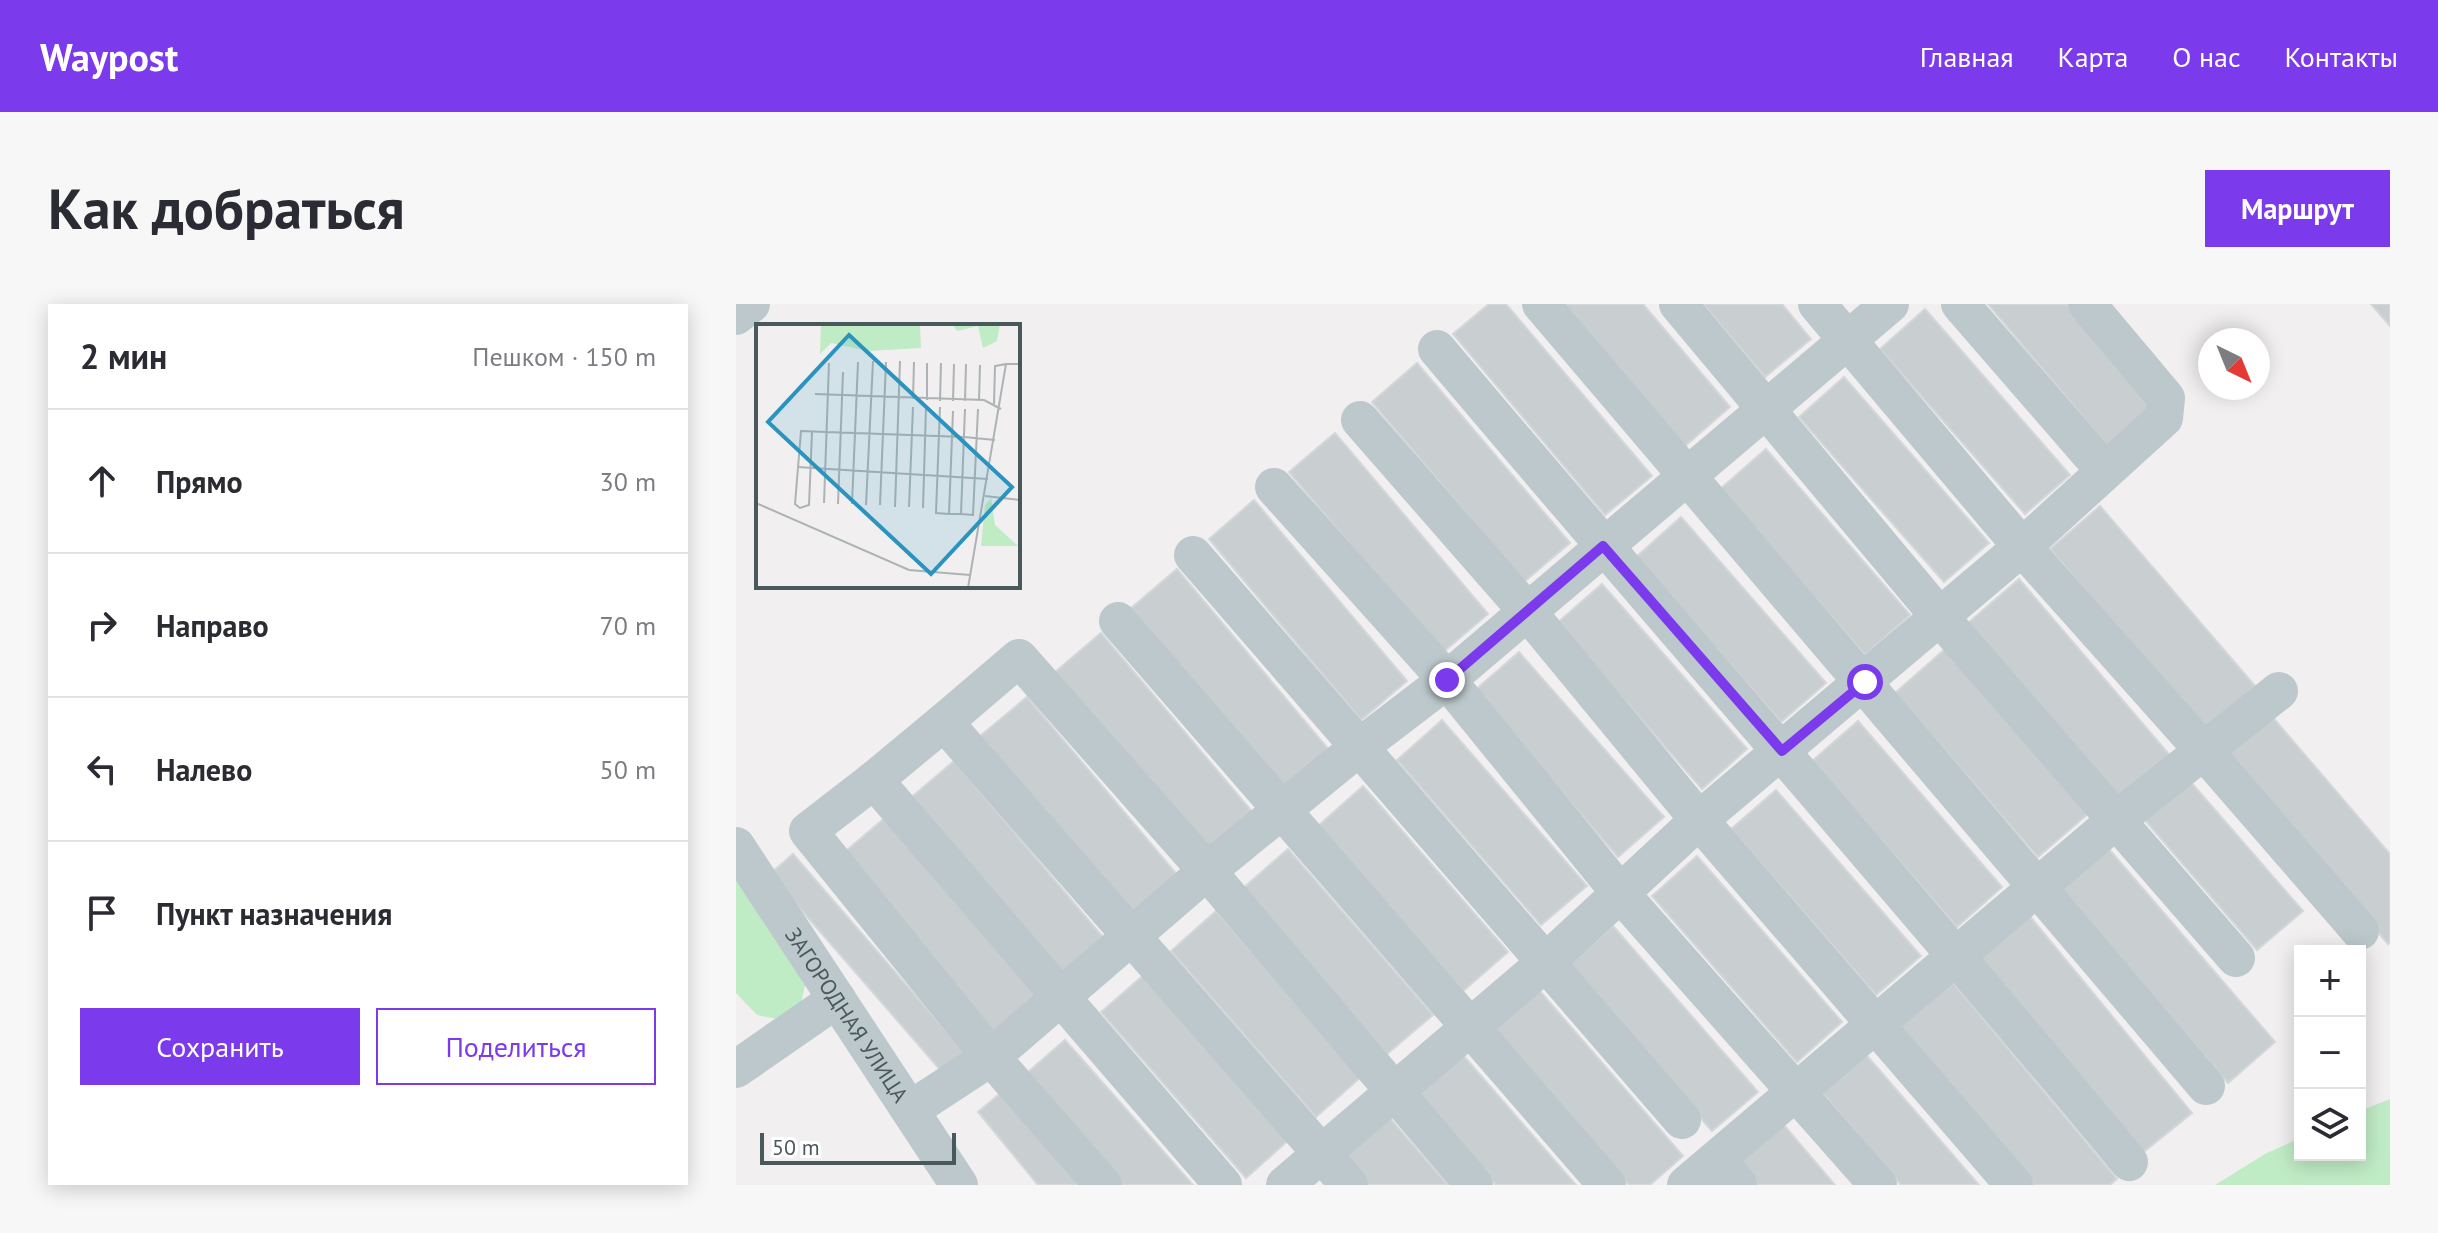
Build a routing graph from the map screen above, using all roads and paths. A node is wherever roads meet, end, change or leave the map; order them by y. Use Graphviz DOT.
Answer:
graph roads {
  1 [pos="751,304"];
  2 [pos="1541,304"];
  3 [pos="1678,304"];
  4 [pos="1817,304"];
  5 [pos="1890,304"];
  6 [pos="1960,304"];
  7 [pos="2087,304"];
  8 [pos="736,316"];
  9 [pos="1849,340"];
  10 [pos="1437,349"];
  11 [pos="1767,409"];
  12 [pos="1360,420"];
  13 [pos="2105,471"];
  14 [pos="1688,475"];
  15 [pos="1274,487"];
  16 [pos="1603,546"];
  17 [pos="2022,547"];
  18 [pos="1193,555"];
  19 [pos="1527,611"];
  20 [pos="1939,616"];
  21 [pos="1118,621"];
  22 [pos="1447,680"];
  23 [pos="1865,682"];
  24 [pos="2279,691"];
  25 [pos="944,722"];
  26 [pos="1358,748"];
  27 [pos="2203,750"];
  28 [pos="1782,751"];
  29 [pos="874,780"];
  30 [pos="1284,810"];
  31 [pos="1699,820"];
  32 [pos="2115,821"];
  33 [pos="736,846"];
  34 [pos="1207,871"];
  35 [pos="2037,890"];
  36 [pos="1621,894"];
  37 [pos="2360,931"];
  38 [pos="1133,937"];
  39 [pos="1957,955"];
  40 [pos="2236,958"];
  41 [pos="1545,963"];
  42 [pos="1061,995"];
  43 [pos="837,999"];
  44 [pos="1874,1023"];
  45 [pos="1471,1026"];
  46 [pos="991,1057"];
  47 [pos="736,1069"];
  48 [pos="2206,1086"];
  49 [pos="1394,1092"];
  50 [pos="1795,1092"];
  51 [pos="910,1110"];
  52 [pos="1682,1120"];
  53 [pos="1321,1153"];
  54 [pos="2129,1162"];
  55 [pos="1728,1173"];
  56 [pos="959,1185"];
  57 [pos="1103,1185"];
  58 [pos="1223,1185"];
  59 [pos="1285,1185"];
  60 [pos="1349,1185"];
  61 [pos="1474,1185"];
  62 [pos="1607,1185"];
  63 [pos="1686,1185"];
  64 [pos="1878,1185"];
  65 [pos="2014,1185"];
  1 -- 8 [label="street"];
  2 -- 14 [label="street"];
  3 -- 11 [label="street"];
  4 -- 9 [label="street"];
  5 -- 9 [label="street"];
  6 -- 13 [label="street"];
  7 -- 13 [label="street"];
  9 -- 11 [label="street"];
  9 -- 17 [label="street"];
  10 -- 16 [label="street"];
  11 -- 14 [label="street"];
  11 -- 20 [label="street"];
  12 -- 19 [label="street"];
  13 -- 17 [label="street"];
  14 -- 16 [label="street"];
  14 -- 23 [label="street"];
  15 -- 22 [label="street"];
  16 -- 19 [label="street"];
  16 -- 28 [label="street"];
  17 -- 20 [label="street"];
  17 -- 27 [label="street"];
  18 -- 26 [label="street"];
  19 -- 22 [label="street"];
  19 -- 31 [label="street"];
  20 -- 23 [label="street"];
  20 -- 32 [label="street"];
  21 -- 30 [label="street"];
  22 -- 26 [label="street"];
  22 -- 36 [label="street"];
  23 -- 28 [label="street"];
  23 -- 35 [label="street"];
  24 -- 27 [label="street"];
  25 -- 29 [label="street"];
  25 -- 34 [label="street"];
  25 -- 38 [label="street"];
  26 -- 30 [label="street"];
  26 -- 41 [label="street"];
  27 -- 32 [label="street"];
  27 -- 37 [label="street"];
  28 -- 31 [label="street"];
  28 -- 39 [label="street"];
  29 -- 42 [label="street"];
  29 -- 46 [label="street"];
  30 -- 34 [label="street"];
  30 -- 45 [label="street"];
  31 -- 36 [label="street"];
  31 -- 44 [label="street"];
  32 -- 35 [label="street"];
  32 -- 40 [label="street"];
  33 -- 43 [label="street, ЗАГОРОДНАЯ УЛИЦА"];
  34 -- 38 [label="street"];
  34 -- 49 [label="street"];
  35 -- 39 [label="street"];
  35 -- 48 [label="street"];
  36 -- 41 [label="street"];
  36 -- 50 [label="street"];
  38 -- 42 [label="street"];
  38 -- 53 [label="street"];
  39 -- 44 [label="street"];
  39 -- 54 [label="street"];
  41 -- 45 [label="street"];
  41 -- 52 [label="street"];
  42 -- 46 [label="street"];
  42 -- 58 [label="street"];
  43 -- 47 [label="street"];
  43 -- 51 [label="street, ЗАГОРОДНАЯ УЛИЦА"];
  44 -- 50 [label="street"];
  44 -- 65 [label="street"];
  45 -- 49 [label="street"];
  45 -- 62 [label="street"];
  46 -- 51 [label="street"];
  46 -- 57 [label="street"];
  49 -- 53 [label="street"];
  49 -- 61 [label="street"];
  50 -- 55 [label="street"];
  50 -- 64 [label="street"];
  51 -- 56 [label="street, ЗАГОРОДНАЯ УЛИЦА"];
  53 -- 59 [label="street"];
  53 -- 60 [label="street"];
  55 -- 63 [label="street"];
}
